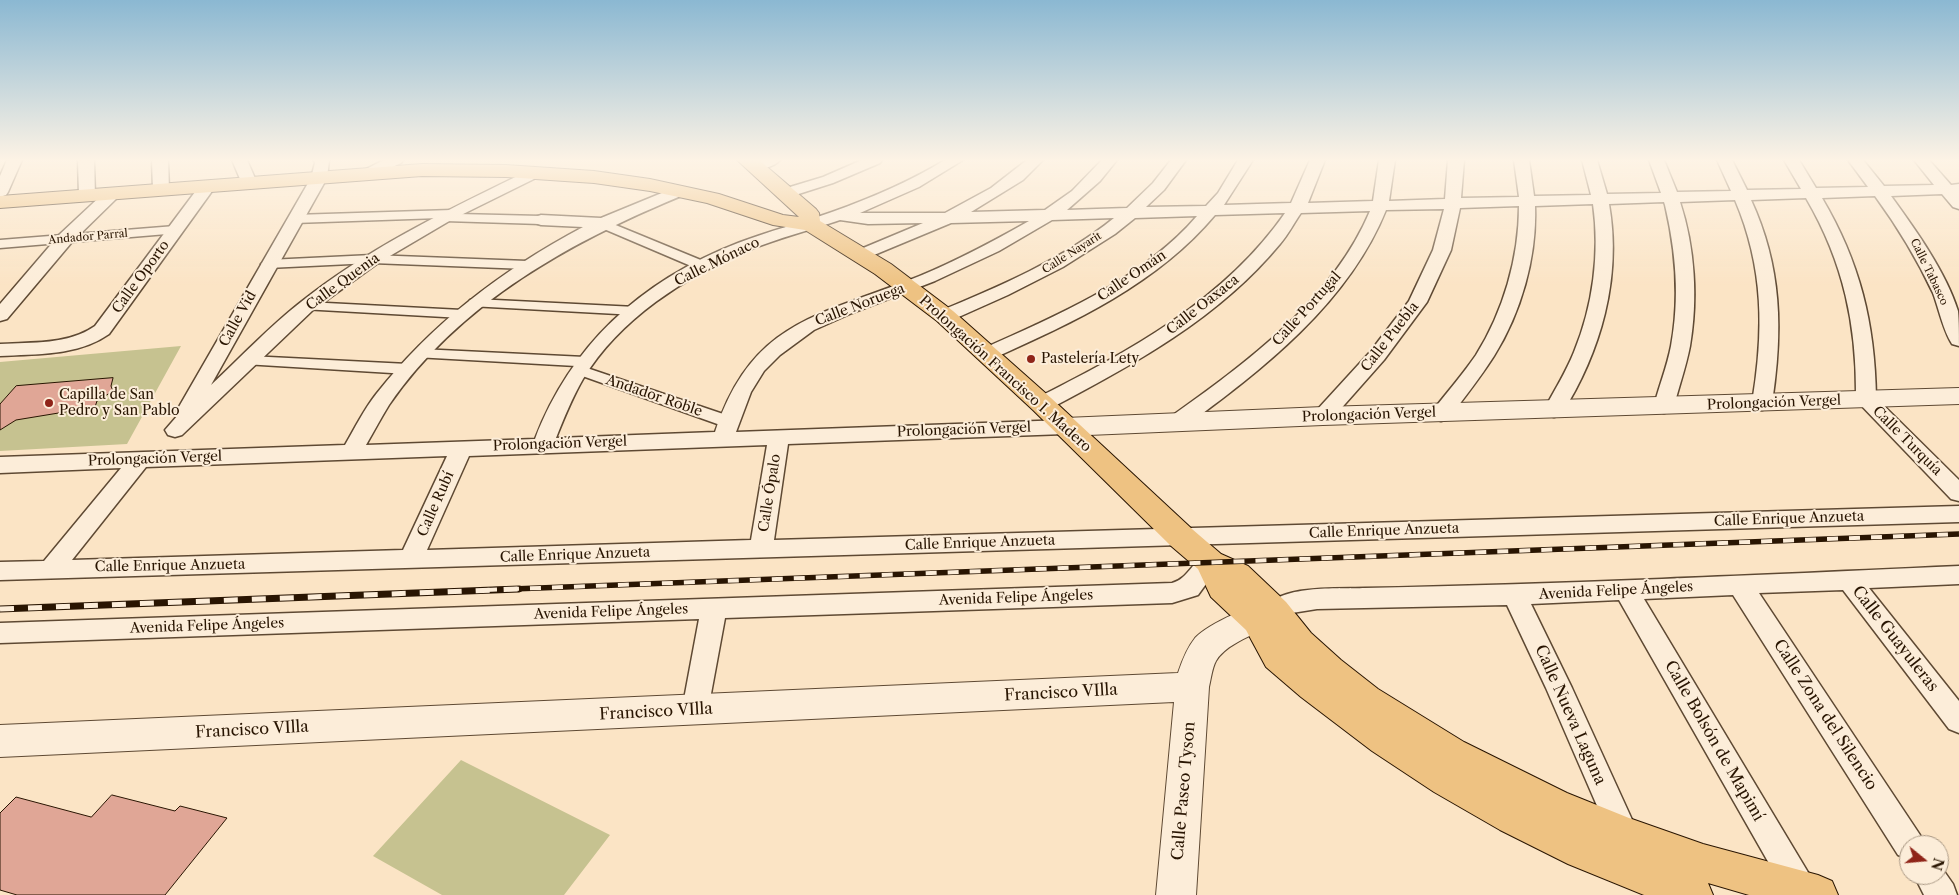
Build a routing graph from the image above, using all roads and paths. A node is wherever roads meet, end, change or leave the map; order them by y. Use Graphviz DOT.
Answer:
graph roads {
  1 [pos="1526,201"];
  2 [pos="104,202"];
  3 [pos="196,202"];
  4 [pos="303,202"];
  5 [pos="476,202"];
  6 [pos="654,202"];
  7 [pos="723,202"];
  8 [pos="781,202"];
  9 [pos="796,202"];
  10 [pos="875,202"];
  11 [pos="979,202"];
  12 [pos="1066,202"];
  13 [pos="1143,202"];
  14 [pos="1220,202"];
  15 [pos="1301,202"];
  16 [pos="1381,202"];
  17 [pos="1498,202"];
  18 [pos="1599,202"];
  19 [pos="1672,202"];
  20 [pos="1745,202"];
  21 [pos="1817,202"];
  22 [pos="1887,202"];
  23 [pos="1453,203"];
  24 [pos="1380,206"];
  25 [pos="1298,208"];
  26 [pos="1213,211"];
  27 [pos="1131,213"];
  28 [pos="448,215"];
  29 [pos="761,215"];
  30 [pos="838,216"];
  31 [pos="1048,216"];
  32 [pos="294,218"];
  33 [pos="949,218"];
  34 [pos="540,220"];
  35 [pos="602,223"];
  36 [pos="810,224"];
  37 [pos="175,230"];
  38 [pos="66,238"];
  39 [pos="0,244"];
  40 [pos="862,255"];
  41 [pos="372,259"];
  42 [pos="268,264"];
  43 [pos="527,265"];
  44 [pos="703,266"];
  45 [pos="908,286"];
  46 [pos="308,306"];
  47 [pos="468,308"];
  48 [pos="636,311"];
  49 [pos="0,315"];
  50 [pos="945,316"];
  51 [pos="1959,340"];
  52 [pos="0,350"];
  53 [pos="420,354"];
  54 [pos="987,354"];
  55 [pos="249,361"];
  56 [pos="582,366"];
  57 [pos="408,368"];
  58 [pos="1959,396"];
  59 [pos="1866,400"];
  60 [pos="1762,403"];
  61 [pos="1042,404"];
  62 [pos="1664,406"];
  63 [pos="1554,410"];
  64 [pos="1441,414"];
  65 [pos="1323,416"];
  66 [pos="1176,423"];
  67 [pos="1066,427"];
  68 [pos="175,430"];
  69 [pos="726,430"];
  70 [pos="779,436"];
  71 [pos="542,445"];
  72 [pos="462,447"];
  73 [pos="352,451"];
  74 [pos="148,460"];
  75 [pos="0,465"];
  76 [pos="1959,493"];
  77 [pos="1959,514"];
  78 [pos="1180,537"];
  79 [pos="760,550"];
  80 [pos="410,560"];
  81 [pos="1210,562"];
  82 [pos="51,569"];
  83 [pos="0,571"];
  84 [pos="1959,575"];
  85 [pos="1850,580"];
  86 [pos="1740,585"];
  87 [pos="1626,590"];
  88 [pos="1515,595"];
  89 [pos="714,608"];
  90 [pos="1266,616"];
  91 [pos="0,633"];
  92 [pos="1192,686"];
  93 [pos="695,710"];
  94 [pos="1959,721"];
  95 [pos="0,741"];
  96 [pos="1624,835"];
  97 [pos="1902,835"];
  98 [pos="1810,893"];
  99 [pos="1176,895"];
  100 [pos="1693,895"];
  1 -- 64 [label="street"];
  2 -- 38 [label="street"];
  3 -- 37 [label="street, Calle Oporto"];
  4 -- 32 [label="street, Calle Vid"];
  5 -- 28 [label="street, Calle Quenia"];
  6 -- 35 [label="street"];
  7 -- 29 [label="main road"];
  8 -- 29 [label="main road"];
  9 -- 36 [label="main road, Prolongación Francisco I. Madero"];
  10 -- 30 [label="street, Calle Mónaco"];
  11 -- 33 [label="street"];
  12 -- 31 [label="street, Calle Noruega"];
  13 -- 27 [label="street, Calle Nayarit"];
  14 -- 26 [label="street, Calle Omán"];
  15 -- 25 [label="street, Calle Oaxaca"];
  16 -- 24 [label="street, Calle Portugal"];
  17 -- 23 [label="street"];
  18 -- 63 [label="street"];
  19 -- 62 [label="street"];
  20 -- 60 [label="street"];
  21 -- 59 [label="street, Calle Turquía"];
  22 -- 51 [label="street, Calle Tabasco"];
  23 -- 24 [label="street"];
  23 -- 65 [label="street, Calle Puebla"];
  24 -- 25 [label="street"];
  24 -- 66 [label="street, Calle Portugal"];
  25 -- 26 [label="street"];
  25 -- 61 [label="street, Calle Oaxaca"];
  26 -- 27 [label="street"];
  26 -- 54 [label="street, Calle Omán"];
  27 -- 31 [label="street"];
  27 -- 50 [label="street, Calle Nayarit"];
  28 -- 32 [label="street"];
  28 -- 34 [label="street"];
  28 -- 41 [label="street, Calle Quenia"];
  29 -- 36 [label="main road"];
  30 -- 33 [label="street"];
  30 -- 36 [label="street, Calle Mónaco"];
  31 -- 33 [label="street"];
  31 -- 45 [label="street, Calle Noruega"];
  32 -- 42 [label="street, Calle Vid"];
  33 -- 40 [label="street"];
  34 -- 35 [label="street"];
  35 -- 43 [label="street"];
  35 -- 44 [label="street"];
  36 -- 40 [label="main road, Prolongación Francisco I. Madero"];
  36 -- 44 [label="street, Calle Mónaco"];
  37 -- 38 [label="street, Andador Parral"];
  37 -- 52 [label="street, Calle Oporto"];
  38 -- 39 [label="street, Andador Parral"];
  38 -- 49 [label="street"];
  40 -- 45 [label="main road, Prolongación Francisco I. Madero"];
  41 -- 42 [label="street"];
  41 -- 43 [label="street"];
  41 -- 46 [label="street, Calle Quenia"];
  42 -- 68 [label="street, Calle Vid"];
  43 -- 47 [label="street"];
  44 -- 48 [label="street, Calle Mónaco"];
  45 -- 50 [label="main road, Prolongación Francisco I. Madero"];
  45 -- 69 [label="street, Calle Noruega"];
  46 -- 47 [label="street"];
  46 -- 55 [label="street, Calle Quenia"];
  47 -- 48 [label="street"];
  47 -- 53 [label="street"];
  48 -- 56 [label="street, Calle Mónaco"];
  50 -- 54 [label="main road, Prolongación Francisco I. Madero"];
  53 -- 56 [label="street, Andador Roble"];
  53 -- 57 [label="street"];
  54 -- 61 [label="main road, Prolongación Francisco I. Madero"];
  55 -- 57 [label="street"];
  55 -- 68 [label="street, Calle Quenia"];
  56 -- 69 [label="street, Andador Roble"];
  56 -- 71 [label="street, Calle Mónaco"];
  57 -- 73 [label="street"];
  58 -- 59 [label="street, Prolongación Vergel"];
  59 -- 60 [label="street, Prolongación Vergel"];
  59 -- 76 [label="street, Calle Turquía"];
  60 -- 62 [label="street, Prolongación Vergel"];
  61 -- 67 [label="main road, Prolongación Francisco I. Madero"];
  62 -- 63 [label="street, Prolongación Vergel"];
  63 -- 64 [label="street, Prolongación Vergel"];
  64 -- 65 [label="street, Prolongación Vergel"];
  65 -- 66 [label="street, Prolongación Vergel"];
  66 -- 67 [label="street, Prolongación Vergel"];
  67 -- 70 [label="street, Prolongación Vergel"];
  67 -- 78 [label="main road, Prolongación Francisco I. Madero"];
  68 -- 74 [label="street, Calle Vid"];
  69 -- 70 [label="street, Prolongación Vergel"];
  69 -- 71 [label="street, Prolongación Vergel"];
  70 -- 79 [label="street, Calle Ópalo"];
  71 -- 72 [label="street, Prolongación Vergel"];
  72 -- 73 [label="street, Prolongación Vergel"];
  72 -- 80 [label="street, Calle Rubí"];
  73 -- 74 [label="street, Prolongación Vergel"];
  74 -- 75 [label="street, Prolongación Vergel"];
  74 -- 82 [label="street, Calle Vid"];
  77 -- 78 [label="street, Calle Enrique Anzueta"];
  78 -- 79 [label="street, Calle Enrique Anzueta"];
  78 -- 81 [label="main road, Prolongación Francisco I. Madero"];
  79 -- 80 [label="street, Calle Enrique Anzueta"];
  80 -- 82 [label="street, Calle Enrique Anzueta"];
  81 -- 89 [label="street, Avenida Felipe Ángeles"];
  81 -- 90 [label="main road, Prolongación Francisco I. Madero"];
  82 -- 83 [label="street, Calle Enrique Anzueta"];
  84 -- 85 [label="street, Avenida Felipe Ángeles"];
  85 -- 86 [label="street, Avenida Felipe Ángeles"];
  85 -- 94 [label="street, Calle Guayuleras"];
  86 -- 87 [label="street, Avenida Felipe Ángeles"];
  86 -- 97 [label="street, Calle Zona del Silencio"];
  87 -- 88 [label="street, Avenida Felipe Ángeles"];
  87 -- 98 [label="street, Calle Bolsón de Mapimí"];
  88 -- 90 [label="street, Avenida Felipe Ángeles"];
  88 -- 96 [label="street, Calle Nueva Laguna"];
  89 -- 91 [label="street, Avenida Felipe Ángeles"];
  89 -- 93 [label="street"];
  90 -- 92 [label="street"];
  90 -- 96 [label="main road, Prolongación Francisco I. Madero"];
  90 -- 100 [label="main road, Prolongación Francisco I. Madero"];
  92 -- 93 [label="street, Francisco VIlla"];
  92 -- 99 [label="street, Calle Paseo Tyson"];
  93 -- 95 [label="street, Francisco VIlla"];
  96 -- 98 [label="main road, Prolongación Francisco I. Madero"];
}
